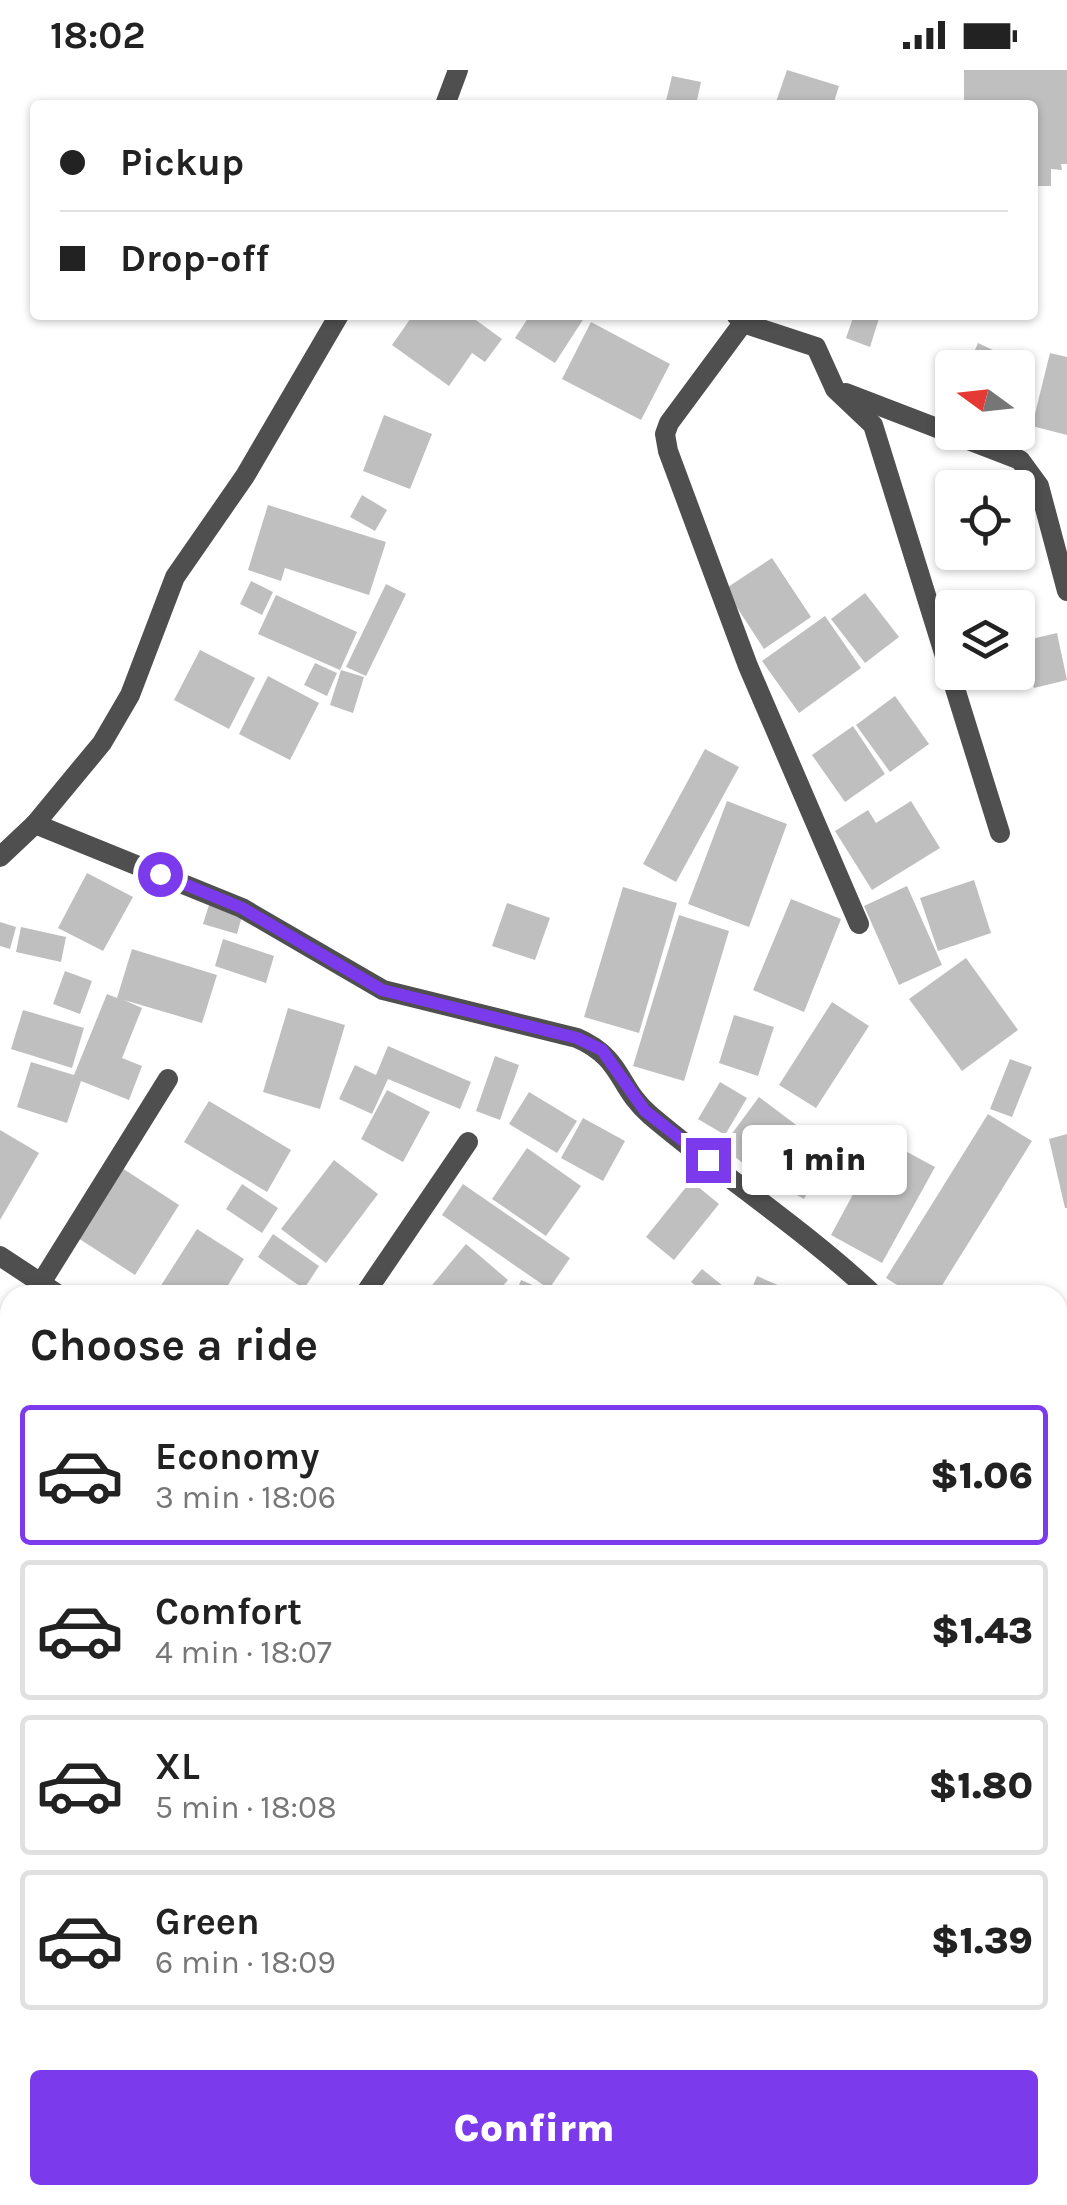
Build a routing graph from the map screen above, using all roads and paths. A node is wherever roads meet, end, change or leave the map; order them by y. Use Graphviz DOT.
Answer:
graph roads {
  1 [pos="458,70"];
  2 [pos="448,100"];
  3 [pos="336,320"];
  4 [pos="738,320"];
  5 [pos="742,320"];
  6 [pos="835,389"];
  7 [pos="1067,591"];
  8 [pos="35,824"];
  9 [pos="1000,833"];
  10 [pos="0,857"];
  11 [pos="859,924"];
  12 [pos="168,1079"];
  13 [pos="468,1142"];
  14 [pos="0,1256"];
  15 [pos="44,1285"];
  16 [pos="52,1285"];
  17 [pos="371,1285"];
  18 [pos="863,1285"];
  1 -- 2 [label="street"];
  3 -- 8 [label="street"];
  4 -- 11 [label="street"];
  5 -- 6 [label="street"];
  6 -- 7 [label="street"];
  6 -- 9 [label="street"];
  8 -- 10 [label="street"];
  8 -- 18 [label="street"];
  12 -- 16 [label="street"];
  13 -- 17 [label="street"];
  14 -- 15 [label="street"];
}
